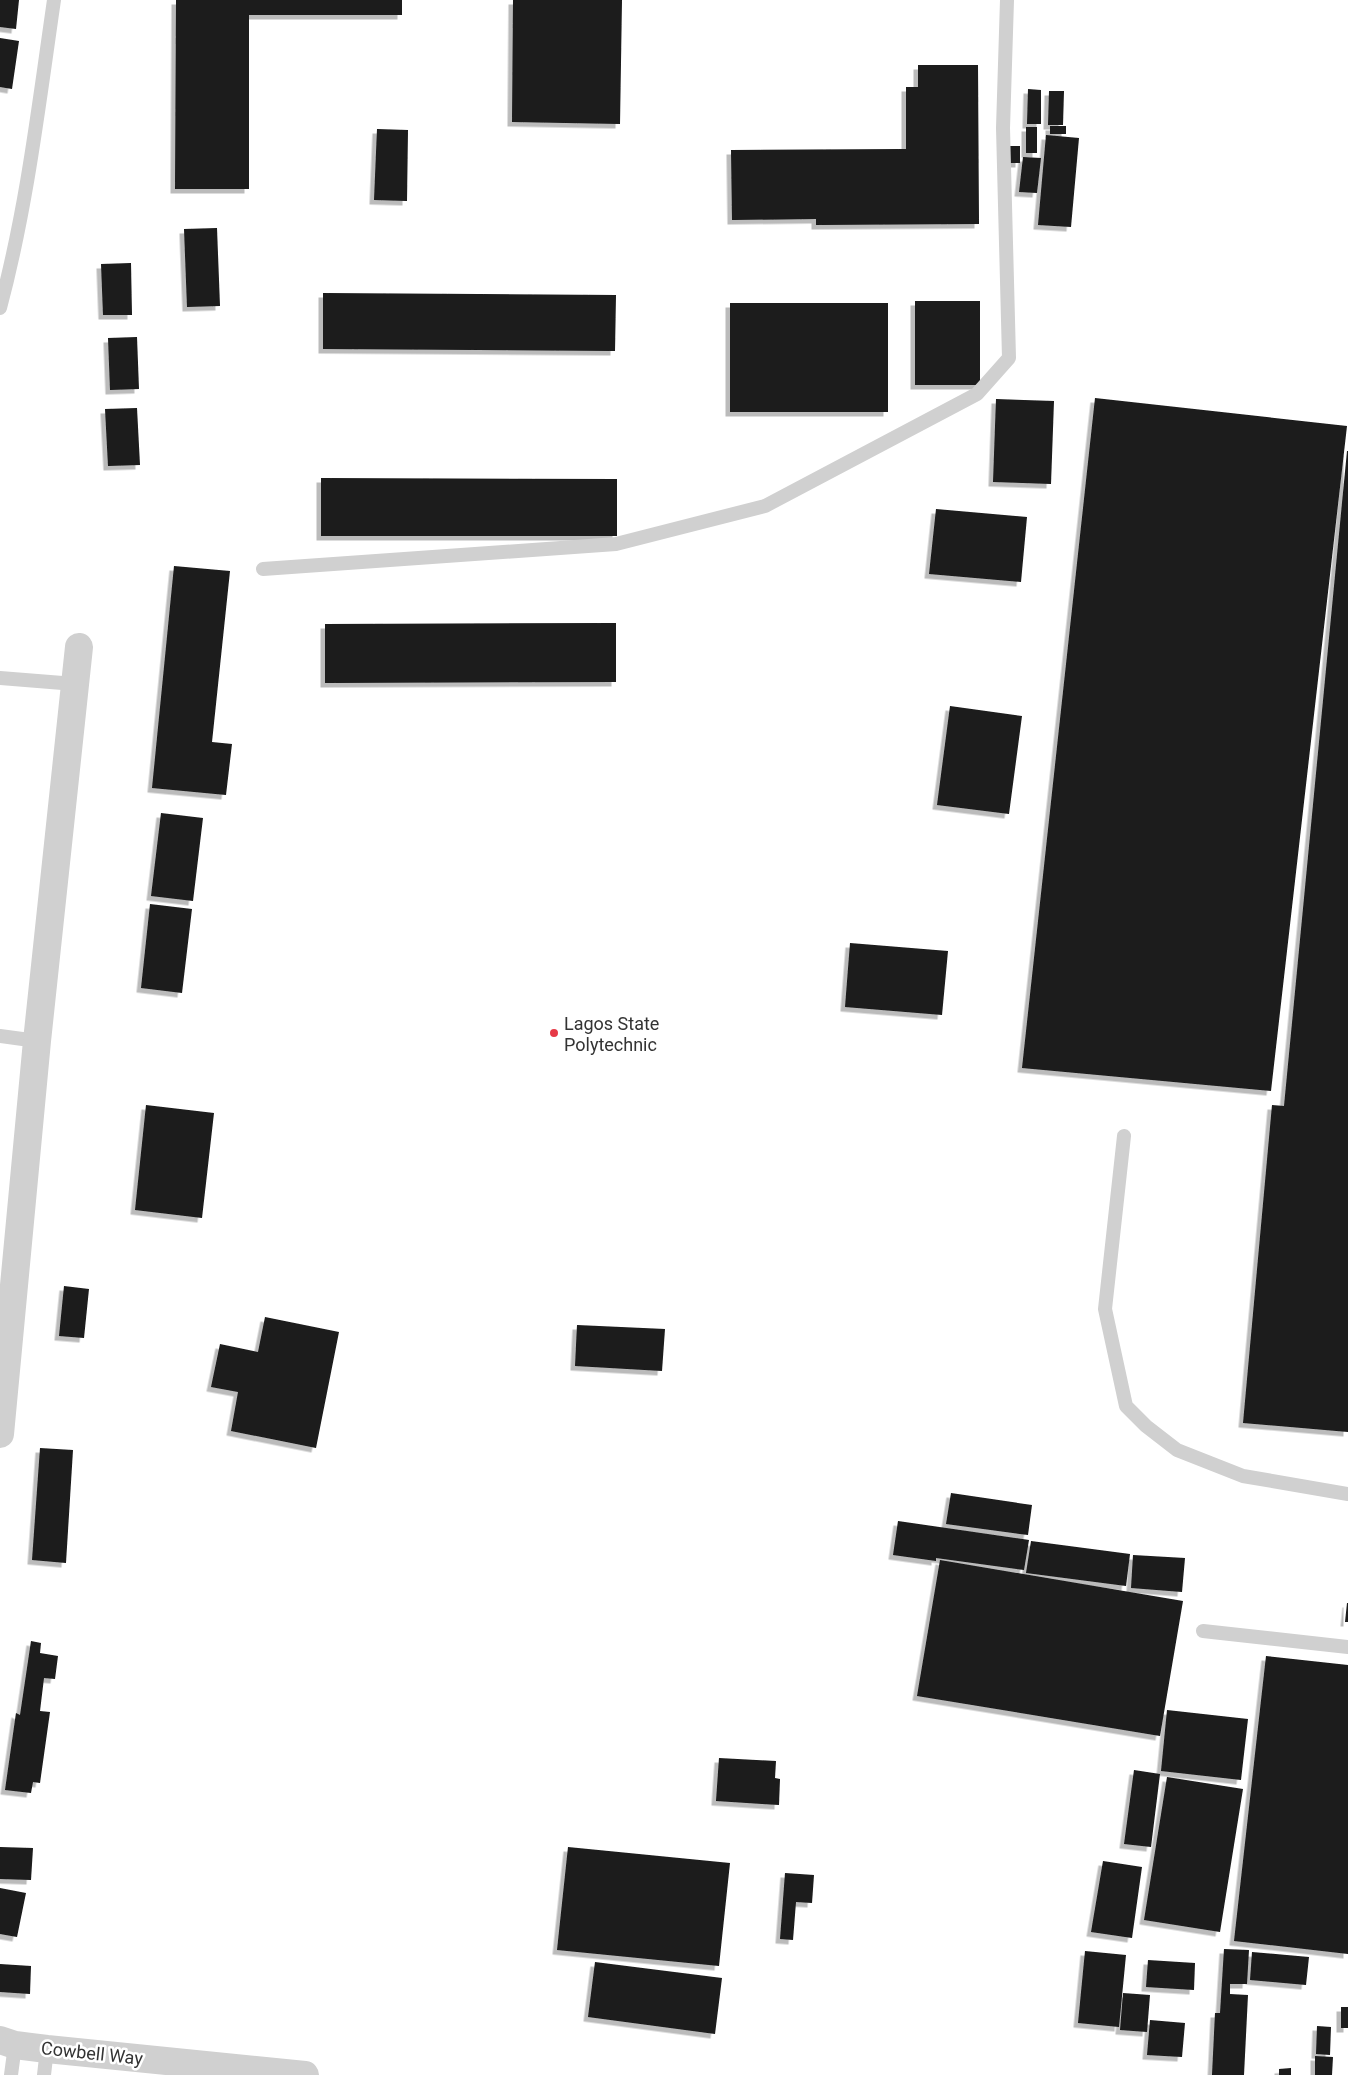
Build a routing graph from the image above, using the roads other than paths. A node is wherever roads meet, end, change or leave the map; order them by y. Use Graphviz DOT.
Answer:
graph roads {
  1 [pos="54,0"];
  2 [pos="1007,0"];
  3 [pos="0,308"];
  4 [pos="263,569"];
  5 [pos="79,647"];
  6 [pos="0,678"];
  7 [pos="76,684"];
  8 [pos="0,1036"];
  9 [pos="38,1041"];
  10 [pos="1124,1136"];
  11 [pos="0,1434"];
  12 [pos="1348,1494"];
  13 [pos="1203,1631"];
  14 [pos="1348,1648"];
  15 [pos="8,2042"];
  16 [pos="45,2062"];
  17 [pos="271,2073"];
  18 [pos="11,2075"];
  19 [pos="304,2075"];
  1 -- 3 [label="lane"];
  2 -- 4 [label="lane"];
  5 -- 7 [label="street"];
  6 -- 7 [label="lane"];
  7 -- 9 [label="street"];
  8 -- 9 [label="lane"];
  9 -- 11 [label="street"];
  10 -- 12 [label="lane"];
  13 -- 14 [label="lane"];
  15 -- 16 [label="street, Cowbell Way"];
  15 -- 18 [label="lane"];
  16 -- 17 [label="street, Cowbell Way"];
  17 -- 19 [label="street, Cowbell Way"];
}
